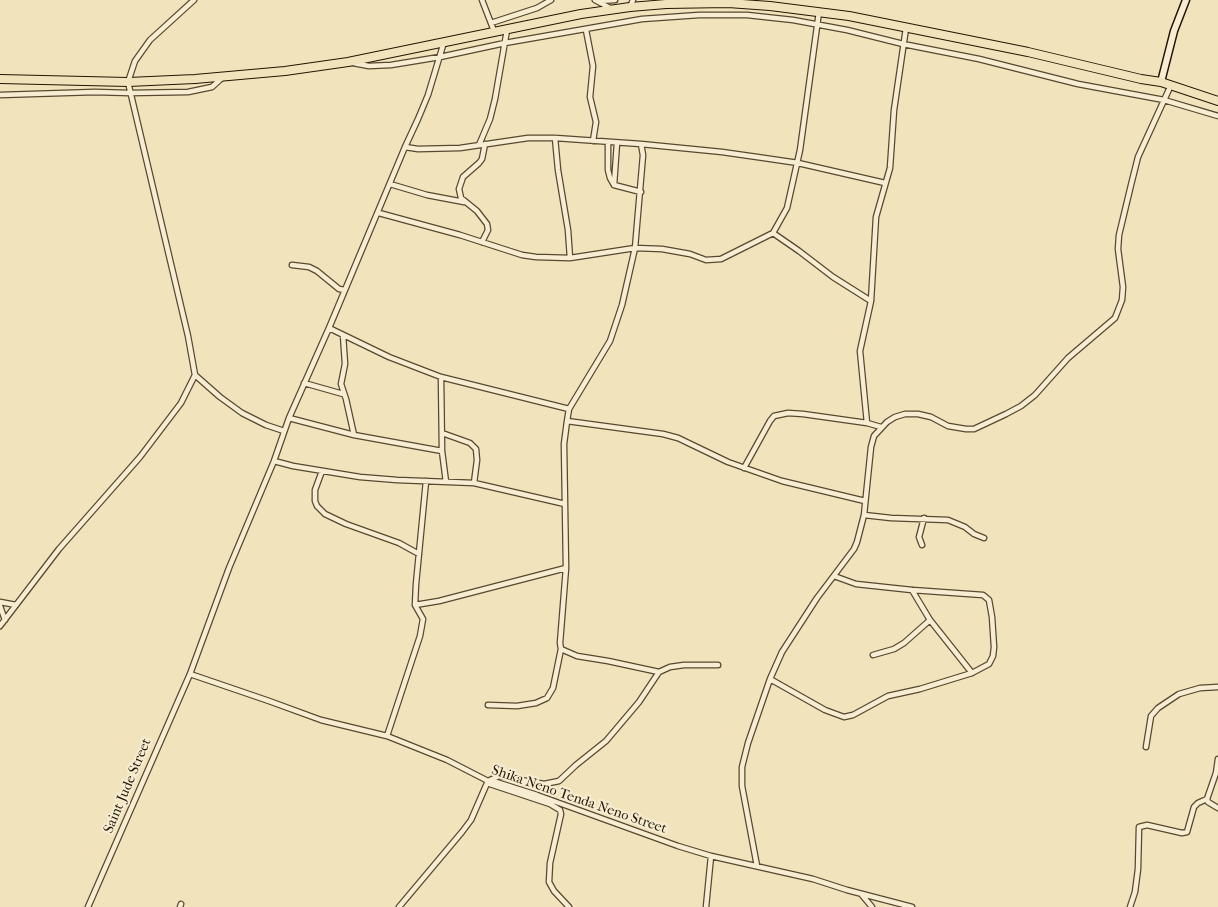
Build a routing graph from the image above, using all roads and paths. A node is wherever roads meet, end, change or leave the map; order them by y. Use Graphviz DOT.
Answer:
graph roads {
  1 [pos="194,0"];
  2 [pos="482,0"];
  3 [pos="551,0"];
  4 [pos="615,0"];
  5 [pos="1186,0"];
  6 [pos="596,1"];
  7 [pos="632,3"];
  8 [pos="770,3"];
  9 [pos="612,9"];
  10 [pos="819,12"];
  11 [pos="491,23"];
  12 [pos="817,24"];
  13 [pos="507,28"];
  14 [pos="906,28"];
  15 [pos="586,30"];
  16 [pos="494,31"];
  17 [pos="444,42"];
  18 [pos="505,43"];
  19 [pos="903,44"];
  20 [pos="440,57"];
  21 [pos="348,62"];
  22 [pos="224,76"];
  23 [pos="0,78"];
  24 [pos="128,82"];
  25 [pos="1160,82"];
  26 [pos="1172,86"];
  27 [pos="130,94"];
  28 [pos="0,95"];
  29 [pos="1164,100"];
  30 [pos="1218,101"];
  31 [pos="1218,116"];
  32 [pos="555,138"];
  33 [pos="592,141"];
  34 [pos="608,142"];
  35 [pos="617,143"];
  36 [pos="485,144"];
  37 [pos="641,144"];
  38 [pos="479,145"];
  39 [pos="405,147"];
  40 [pos="798,163"];
  41 [pos="885,183"];
  42 [pos="390,184"];
  43 [pos="614,185"];
  44 [pos="641,192"];
  45 [pos="464,202"];
  46 [pos="379,213"];
  47 [pos="773,233"];
  48 [pos="482,242"];
  49 [pos="635,248"];
  50 [pos="570,258"];
  51 [pos="292,264"];
  52 [pos="346,290"];
  53 [pos="871,301"];
  54 [pos="329,328"];
  55 [pos="344,336"];
  56 [pos="195,375"];
  57 [pos="441,377"];
  58 [pos="304,383"];
  59 [pos="344,394"];
  60 [pos="569,409"];
  61 [pos="289,418"];
  62 [pos="566,421"];
  63 [pos="867,423"];
  64 [pos="881,427"];
  65 [pos="284,431"];
  66 [pos="442,433"];
  67 [pos="354,434"];
  68 [pos="442,451"];
  69 [pos="274,461"];
  70 [pos="744,468"];
  71 [pos="322,471"];
  72 [pos="426,481"];
  73 [pos="446,482"];
  74 [pos="474,483"];
  75 [pos="865,502"];
  76 [pos="565,504"];
  77 [pos="864,515"];
  78 [pos="924,518"];
  79 [pos="984,538"];
  80 [pos="922,545"];
  81 [pos="420,554"];
  82 [pos="566,568"];
  83 [pos="834,576"];
  84 [pos="912,590"];
  85 [pos="0,602"];
  86 [pos="16,605"];
  87 [pos="415,605"];
  88 [pos="0,606"];
  89 [pos="5,620"];
  90 [pos="930,620"];
  91 [pos="0,626"];
  92 [pos="561,649"];
  93 [pos="873,656"];
  94 [pos="718,664"];
  95 [pos="660,672"];
  96 [pos="972,673"];
  97 [pos="190,674"];
  98 [pos="770,679"];
  99 [pos="1218,687"];
  100 [pos="488,705"];
  101 [pos="387,736"];
  102 [pos="1146,747"];
  103 [pos="1218,760"];
  104 [pos="487,782"];
  105 [pos="1207,799"];
  106 [pos="1218,808"];
  107 [pos="711,856"];
  108 [pos="757,866"];
  109 [pos="862,894"];
  110 [pos="405,901"];
  111 [pos="88,907"];
  112 [pos="398,907"];
  113 [pos="409,907"];
  114 [pos="568,907"];
  115 [pos="706,907"];
  116 [pos="872,907"];
  117 [pos="912,907"];
  118 [pos="1130,907"];
  1 -- 24 [label="street"];
  2 -- 11 [label="street"];
  3 -- 11 [label="street"];
  4 -- 6 [label="street"];
  5 -- 25 [label="street"];
  6 -- 9 [label="street"];
  7 -- 8 [label="highway"];
  7 -- 9 [label="highway"];
  8 -- 10 [label="highway"];
  9 -- 13 [label="highway"];
  10 -- 12 [label="street"];
  10 -- 14 [label="highway"];
  11 -- 16 [label="street"];
  12 -- 15 [label="street"];
  12 -- 19 [label="street"];
  12 -- 40 [label="street"];
  13 -- 16 [label="highway"];
  13 -- 18 [label="street"];
  14 -- 19 [label="street"];
  14 -- 25 [label="highway"];
  15 -- 18 [label="street"];
  15 -- 33 [label="street"];
  16 -- 17 [label="highway"];
  17 -- 20 [label="street, Saint Jude Street"];
  17 -- 21 [label="highway"];
  18 -- 20 [label="street"];
  18 -- 38 [label="street"];
  19 -- 29 [label="street"];
  19 -- 41 [label="street"];
  20 -- 21 [label="street"];
  20 -- 39 [label="street, Saint Jude Street"];
  21 -- 22 [label="highway"];
  22 -- 24 [label="highway"];
  22 -- 27 [label="street"];
  23 -- 24 [label="highway"];
  24 -- 27 [label="street"];
  25 -- 26 [label="highway"];
  26 -- 29 [label="street"];
  26 -- 30 [label="highway"];
  27 -- 28 [label="street"];
  27 -- 56 [label="street"];
  29 -- 31 [label="street"];
  29 -- 64 [label="street"];
  32 -- 33 [label="street"];
  32 -- 36 [label="street"];
  32 -- 50 [label="street"];
  33 -- 34 [label="street"];
  34 -- 35 [label="street"];
  34 -- 43 [label="street"];
  35 -- 37 [label="street"];
  35 -- 43 [label="street"];
  36 -- 38 [label="street"];
  36 -- 45 [label="street"];
  37 -- 40 [label="street"];
  37 -- 44 [label="street"];
  38 -- 39 [label="street"];
  39 -- 42 [label="street, Saint Jude Street"];
  40 -- 41 [label="street"];
  40 -- 47 [label="street"];
  41 -- 53 [label="street"];
  42 -- 45 [label="street"];
  42 -- 46 [label="street, Saint Jude Street"];
  43 -- 44 [label="street"];
  44 -- 49 [label="street"];
  45 -- 48 [label="street"];
  46 -- 48 [label="street"];
  46 -- 52 [label="street, Saint Jude Street"];
  47 -- 49 [label="street"];
  47 -- 53 [label="street"];
  48 -- 50 [label="street"];
  49 -- 50 [label="street"];
  49 -- 60 [label="street"];
  51 -- 52 [label="street"];
  52 -- 54 [label="street, Saint Jude Street"];
  53 -- 63 [label="street"];
  54 -- 55 [label="street"];
  54 -- 58 [label="street, Saint Jude Street"];
  55 -- 57 [label="street"];
  55 -- 59 [label="street"];
  56 -- 65 [label="street"];
  56 -- 86 [label="street"];
  57 -- 60 [label="street"];
  57 -- 66 [label="street"];
  58 -- 59 [label="street"];
  58 -- 61 [label="street, Saint Jude Street"];
  59 -- 67 [label="street"];
  60 -- 62 [label="street"];
  61 -- 65 [label="street, Saint Jude Street"];
  61 -- 67 [label="street"];
  62 -- 70 [label="street"];
  62 -- 76 [label="street"];
  63 -- 64 [label="street"];
  63 -- 70 [label="street"];
  64 -- 75 [label="street"];
  65 -- 69 [label="street, Saint Jude Street"];
  66 -- 68 [label="street"];
  66 -- 74 [label="street"];
  67 -- 68 [label="street"];
  68 -- 73 [label="street"];
  69 -- 71 [label="street"];
  69 -- 97 [label="street, Saint Jude Street"];
  70 -- 75 [label="street"];
  71 -- 72 [label="street"];
  71 -- 81 [label="street"];
  72 -- 73 [label="street"];
  72 -- 81 [label="street"];
  73 -- 74 [label="street"];
  74 -- 76 [label="street"];
  75 -- 77 [label="street"];
  76 -- 82 [label="street"];
  77 -- 78 [label="street"];
  77 -- 83 [label="street"];
  78 -- 79 [label="street"];
  78 -- 80 [label="street"];
  81 -- 87 [label="street"];
  82 -- 87 [label="street"];
  82 -- 92 [label="street"];
  83 -- 84 [label="street"];
  83 -- 98 [label="street"];
  84 -- 90 [label="street"];
  84 -- 96 [label="street"];
  85 -- 86 [label="street"];
  86 -- 89 [label="street"];
  87 -- 101 [label="street"];
  88 -- 89 [label="street"];
  89 -- 91 [label="street"];
  90 -- 93 [label="street"];
  90 -- 96 [label="street"];
  92 -- 95 [label="street"];
  92 -- 100 [label="street"];
  94 -- 95 [label="street"];
  95 -- 104 [label="street"];
  96 -- 98 [label="street"];
  97 -- 101 [label="street, Shika Neno Tenda Neno Street"];
  97 -- 111 [label="street, Saint Jude Street"];
  98 -- 108 [label="street"];
  99 -- 102 [label="street"];
  101 -- 104 [label="street, Shika Neno Tenda Neno Street"];
  103 -- 105 [label="street"];
  104 -- 107 [label="street, Shika Neno Tenda Neno Street"];
  104 -- 110 [label="street"];
  104 -- 114 [label="street"];
  105 -- 106 [label="street"];
  105 -- 118 [label="street"];
  107 -- 108 [label="street, Shika Neno Tenda Neno Street"];
  107 -- 115 [label="street"];
  108 -- 109 [label="street, Shika Neno Tenda Neno Street"];
  109 -- 116 [label="street"];
  109 -- 117 [label="street, Shika Neno Tenda Neno Street"];
  110 -- 112 [label="street"];
  110 -- 113 [label="street"];
}
